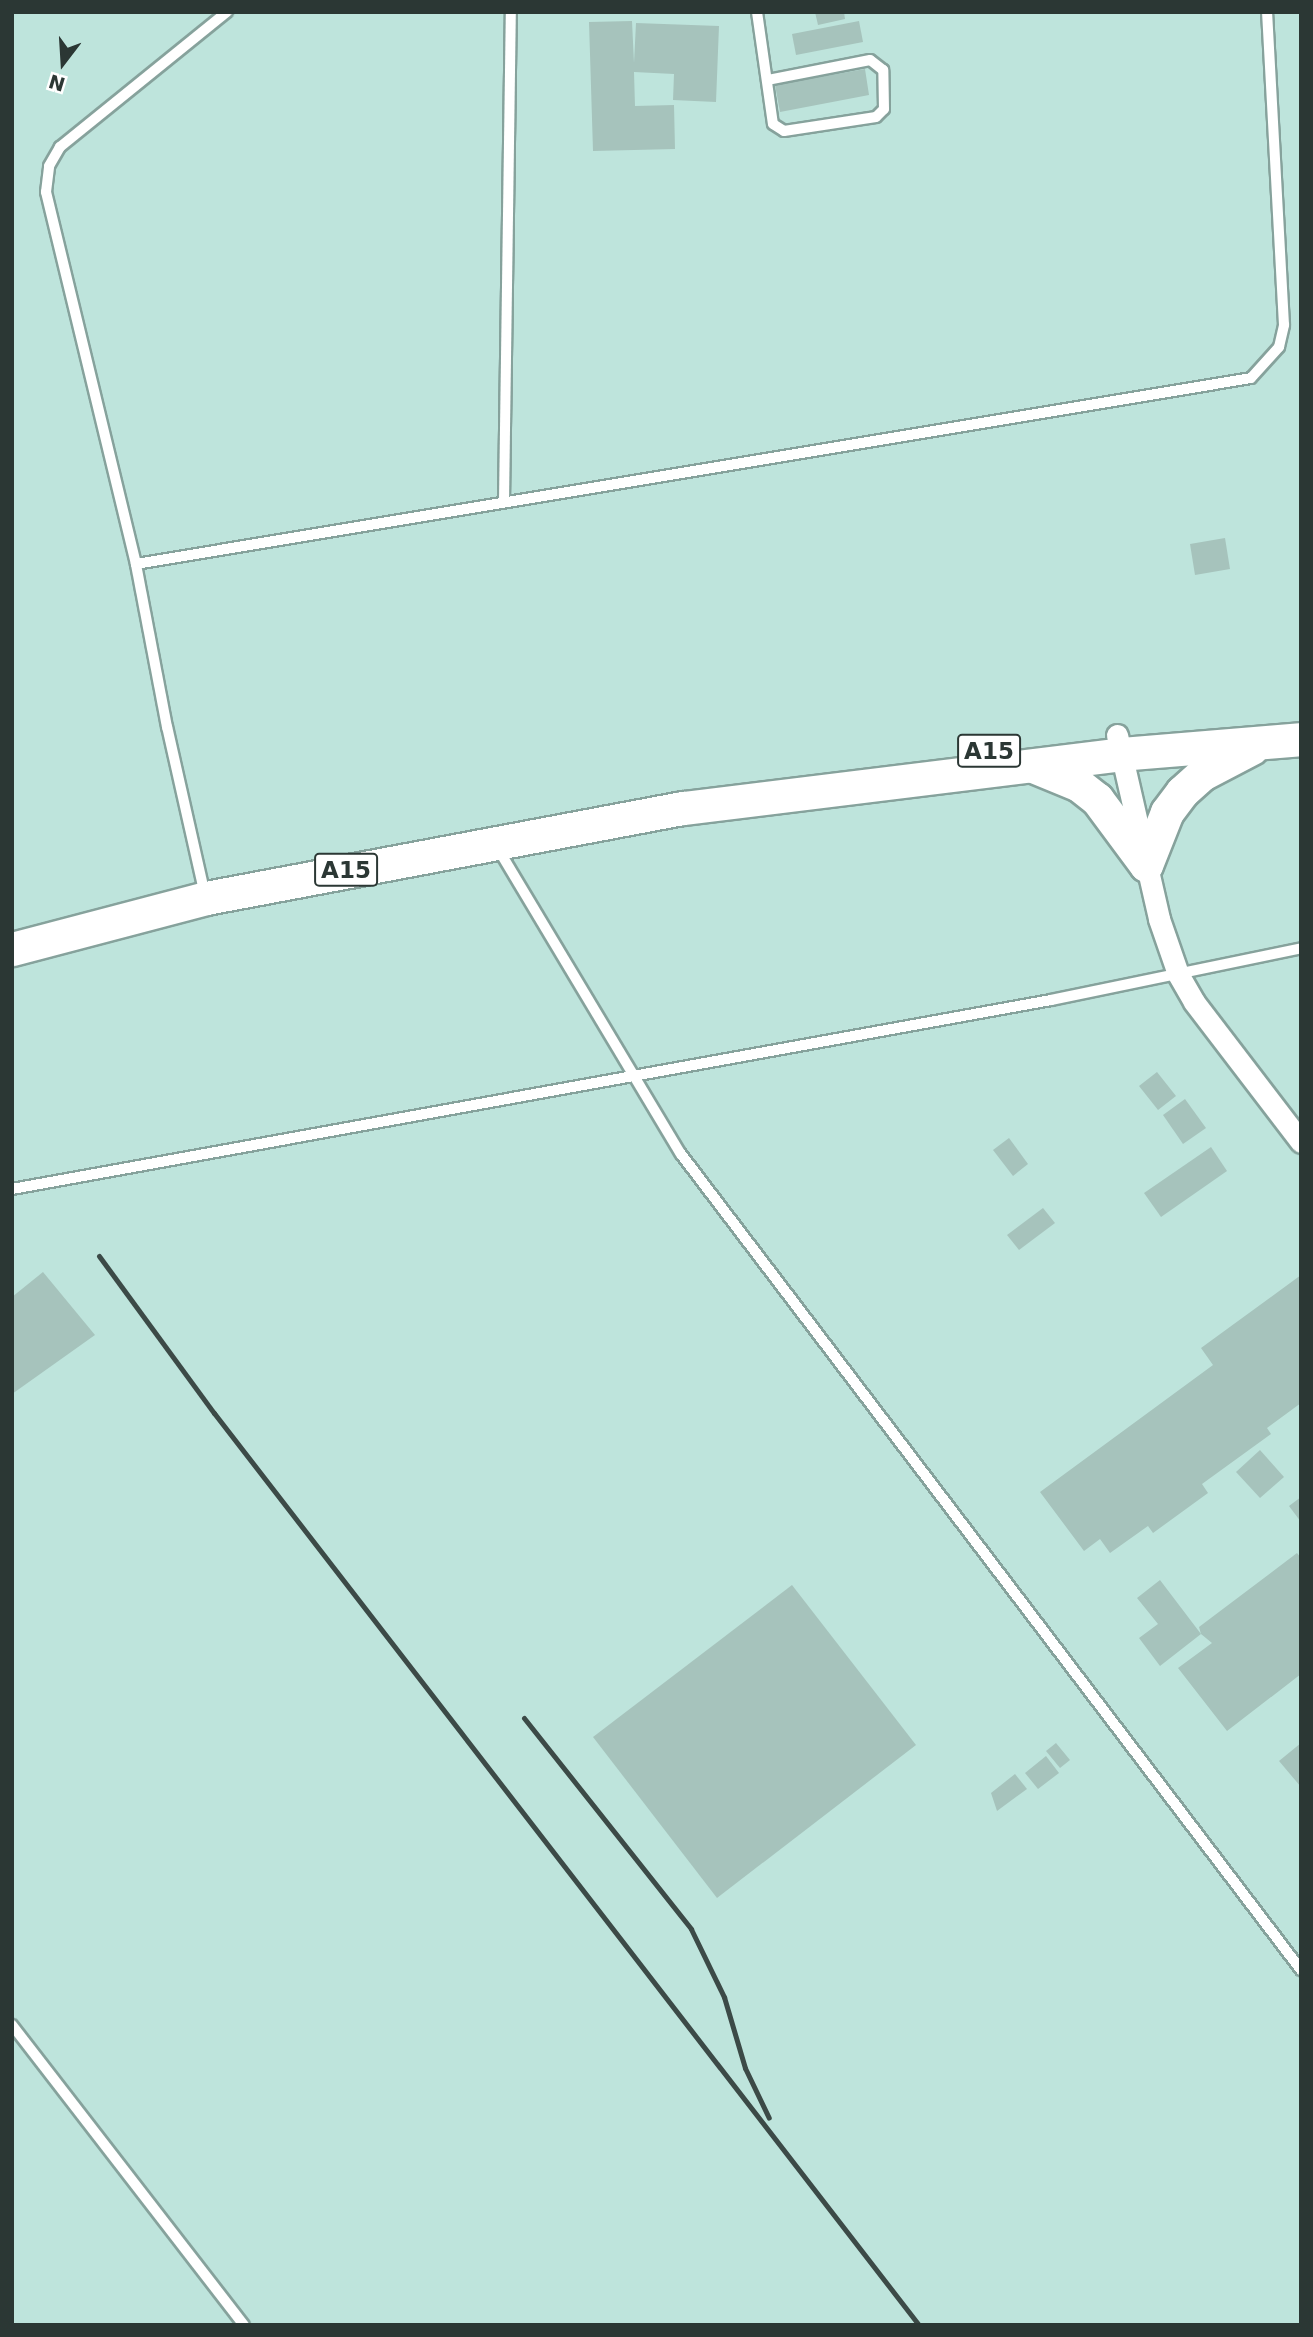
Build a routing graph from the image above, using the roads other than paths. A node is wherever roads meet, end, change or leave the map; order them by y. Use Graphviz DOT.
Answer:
graph roads {
  1 [pos="227,12"];
  2 [pos="511,12"];
  3 [pos="757,12"];
  4 [pos="1267,12"];
  5 [pos="767,80"];
  6 [pos="504,501"];
  7 [pos="136,564"];
  8 [pos="1301,720"];
  9 [pos="1301,739"];
  10 [pos="1266,741"];
  11 [pos="1118,745"];
  12 [pos="1032,765"];
  13 [pos="683,808"];
  14 [pos="494,840"];
  15 [pos="1146,865"];
  16 [pos="206,898"];
  17 [pos="12,948"];
  18 [pos="1301,948"];
  19 [pos="1178,974"];
  20 [pos="631,1074"];
  21 [pos="1301,1142"];
  22 [pos="12,1189"];
  23 [pos="1301,1970"];
  24 [pos="12,2025"];
  25 [pos="244,2325"];
  1 -- 7 [label="lane"];
  2 -- 6 [label="lane"];
  3 -- 5 [label="lane"];
  4 -- 6 [label="lane"];
  5 -- 5 [label="lane"];
  6 -- 7 [label="lane"];
  7 -- 16 [label="lane"];
  8 -- 11 [label="main road, A15"];
  9 -- 10 [label="main road, A15"];
  10 -- 11 [label="main road, A15"];
  10 -- 15 [label="main road"];
  11 -- 12 [label="main road, A15"];
  11 -- 13 [label="main road, A15"];
  11 -- 15 [label="street"];
  12 -- 13 [label="main road, A15"];
  12 -- 15 [label="main road"];
  13 -- 14 [label="main road, A15"];
  14 -- 16 [label="main road, A15"];
  14 -- 20 [label="lane"];
  15 -- 19 [label="street"];
  16 -- 17 [label="main road, A15"];
  18 -- 19 [label="lane"];
  19 -- 20 [label="lane"];
  19 -- 21 [label="street"];
  20 -- 22 [label="lane"];
  20 -- 23 [label="lane"];
  24 -- 25 [label="lane"];
}
